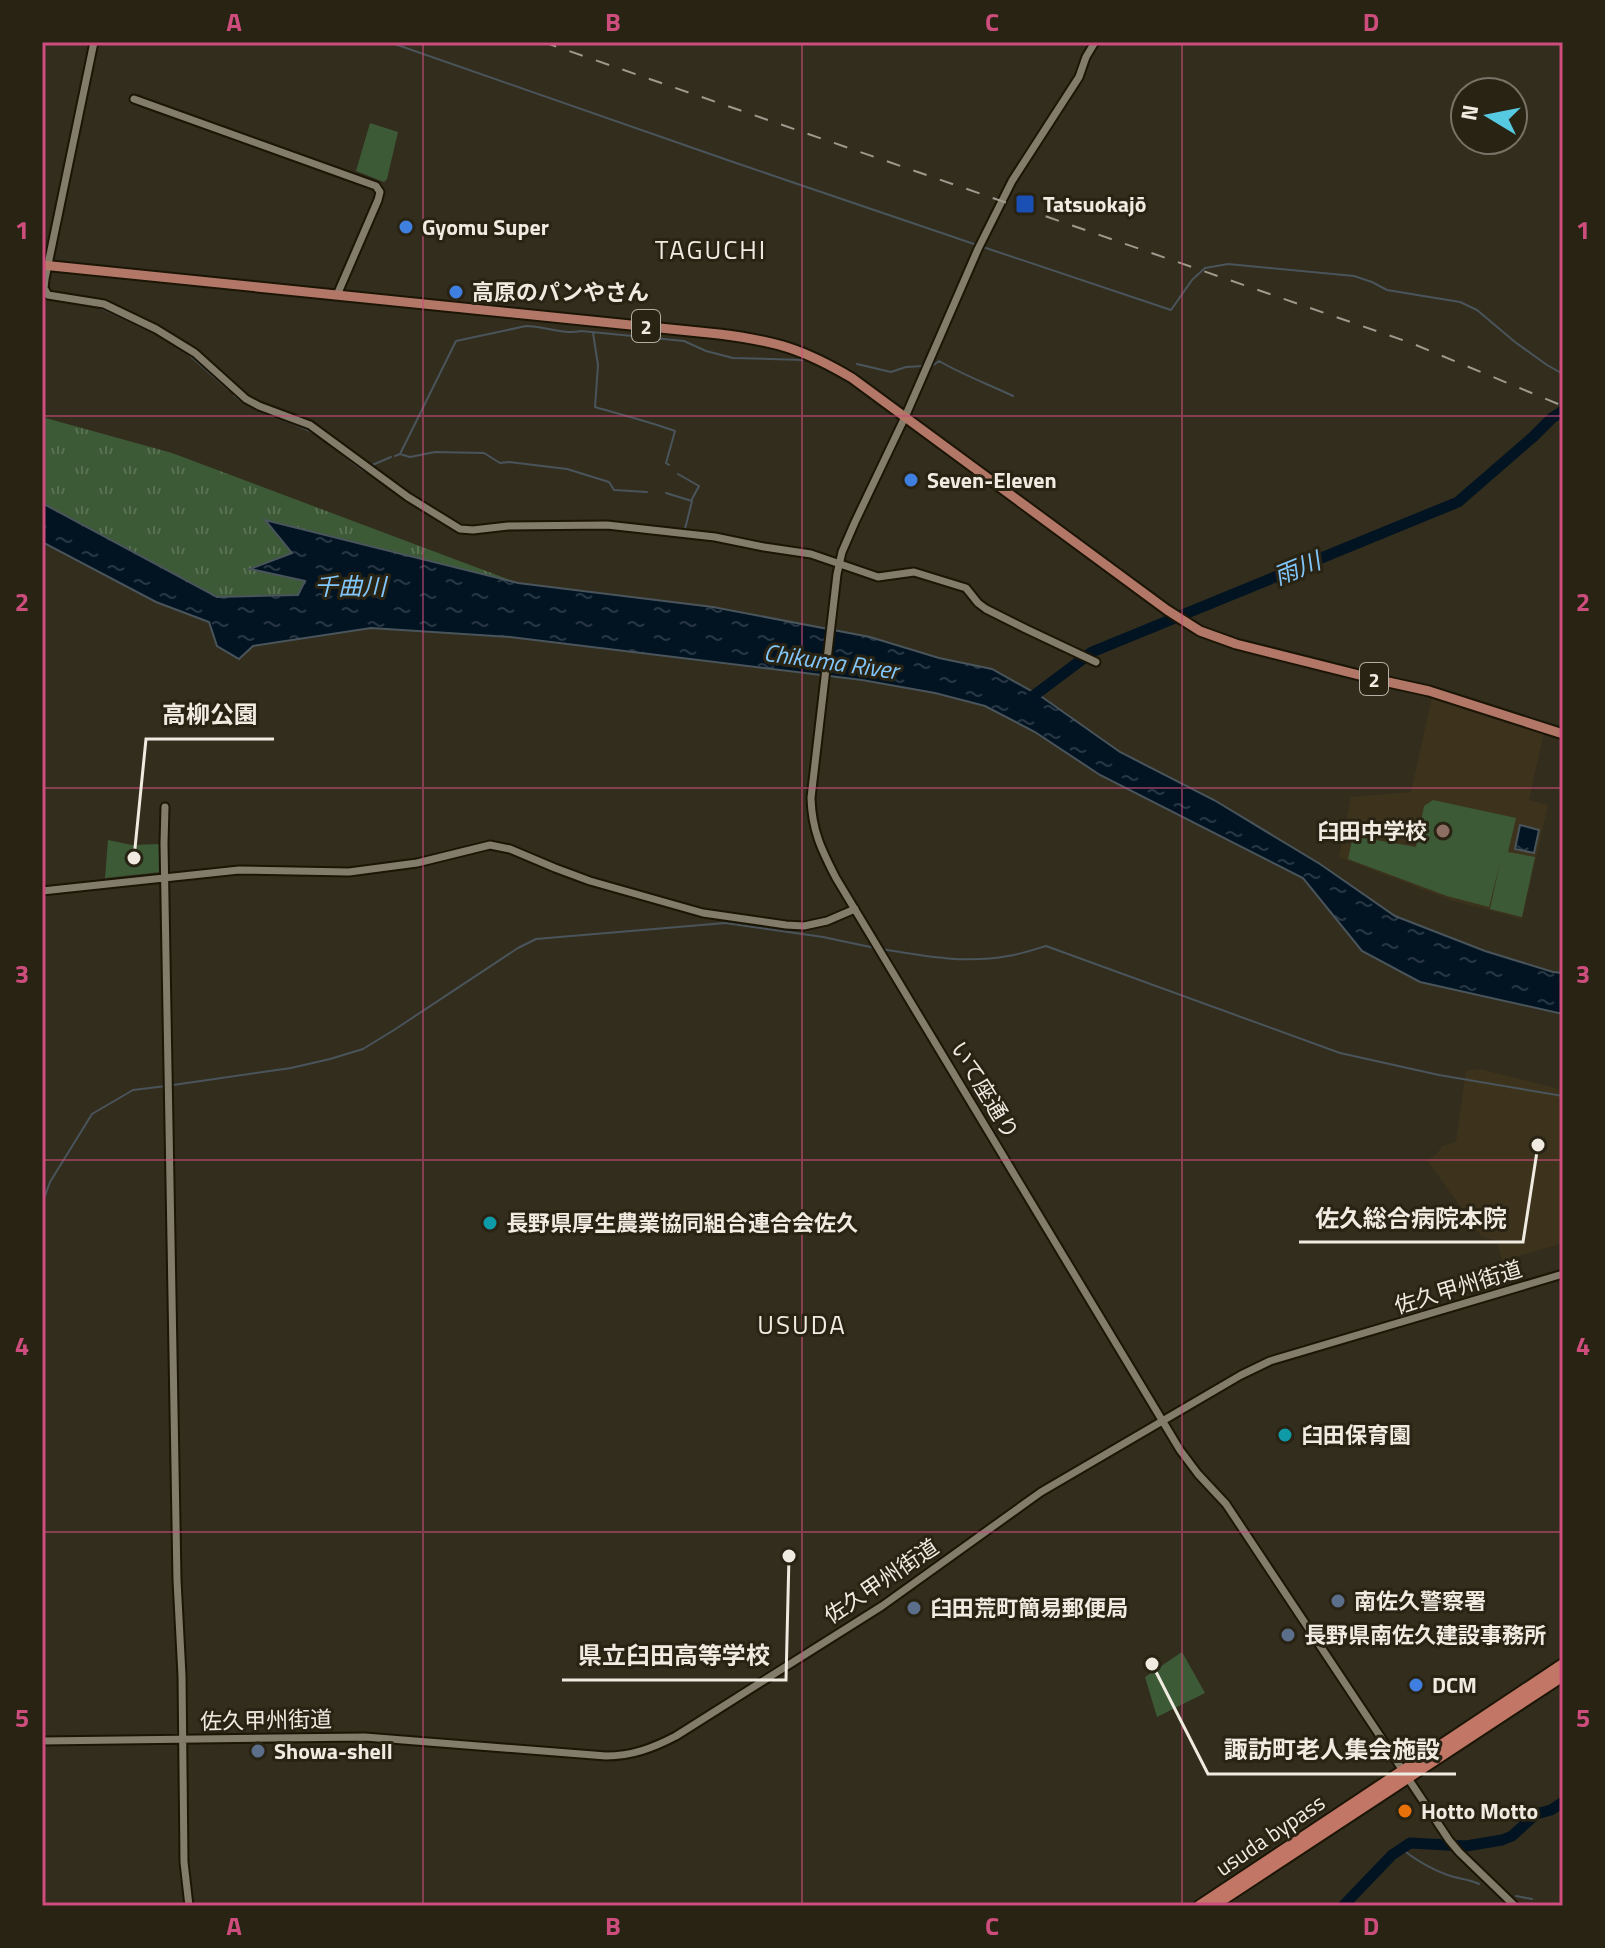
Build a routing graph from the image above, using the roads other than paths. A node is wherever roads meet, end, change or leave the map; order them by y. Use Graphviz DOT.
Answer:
graph roads {
  1 [pos="94,42"];
  2 [pos="1095,42"];
  3 [pos="134,99"];
  4 [pos="45,266"];
  5 [pos="337,295"];
  6 [pos="905,417"];
  7 [pos="839,563"];
  8 [pos="1096,662"];
  9 [pos="1563,734"];
  10 [pos="165,807"];
  11 [pos="164,878"];
  12 [pos="42,891"];
  13 [pos="855,909"];
  14 [pos="1563,1274"];
  15 [pos="1163,1420"];
  16 [pos="1563,1664"];
  17 [pos="1563,1676"];
  18 [pos="184,1739"];
  19 [pos="42,1741"];
  20 [pos="1406,1774"];
  21 [pos="189,1906"];
  22 [pos="1199,1906"];
  23 [pos="1213,1906"];
  24 [pos="1515,1906"];
  1 -- 4 [label="street"];
  2 -- 6 [label="street"];
  3 -- 5 [label="street"];
  4 -- 5 [label="main road, 2"];
  4 -- 7 [label="street"];
  5 -- 6 [label="main road, 2"];
  6 -- 7 [label="street"];
  6 -- 9 [label="main road, 2"];
  7 -- 8 [label="street"];
  7 -- 13 [label="street, いて座通り"];
  10 -- 11 [label="street"];
  11 -- 12 [label="street"];
  11 -- 13 [label="street"];
  11 -- 18 [label="street"];
  13 -- 15 [label="street, いて座通り"];
  14 -- 15 [label="street, 佐久甲州街道"];
  15 -- 18 [label="street, 佐久甲州街道"];
  15 -- 20 [label="street, いて座通り"];
  16 -- 20 [label="highway, usuda bypass"];
  17 -- 20 [label="highway, usuda bypass"];
  18 -- 19 [label="street, 佐久甲州街道"];
  18 -- 21 [label="street"];
  20 -- 22 [label="highway, usuda bypass"];
  20 -- 23 [label="highway, usuda bypass"];
  20 -- 24 [label="street, いて座通り"];
}
